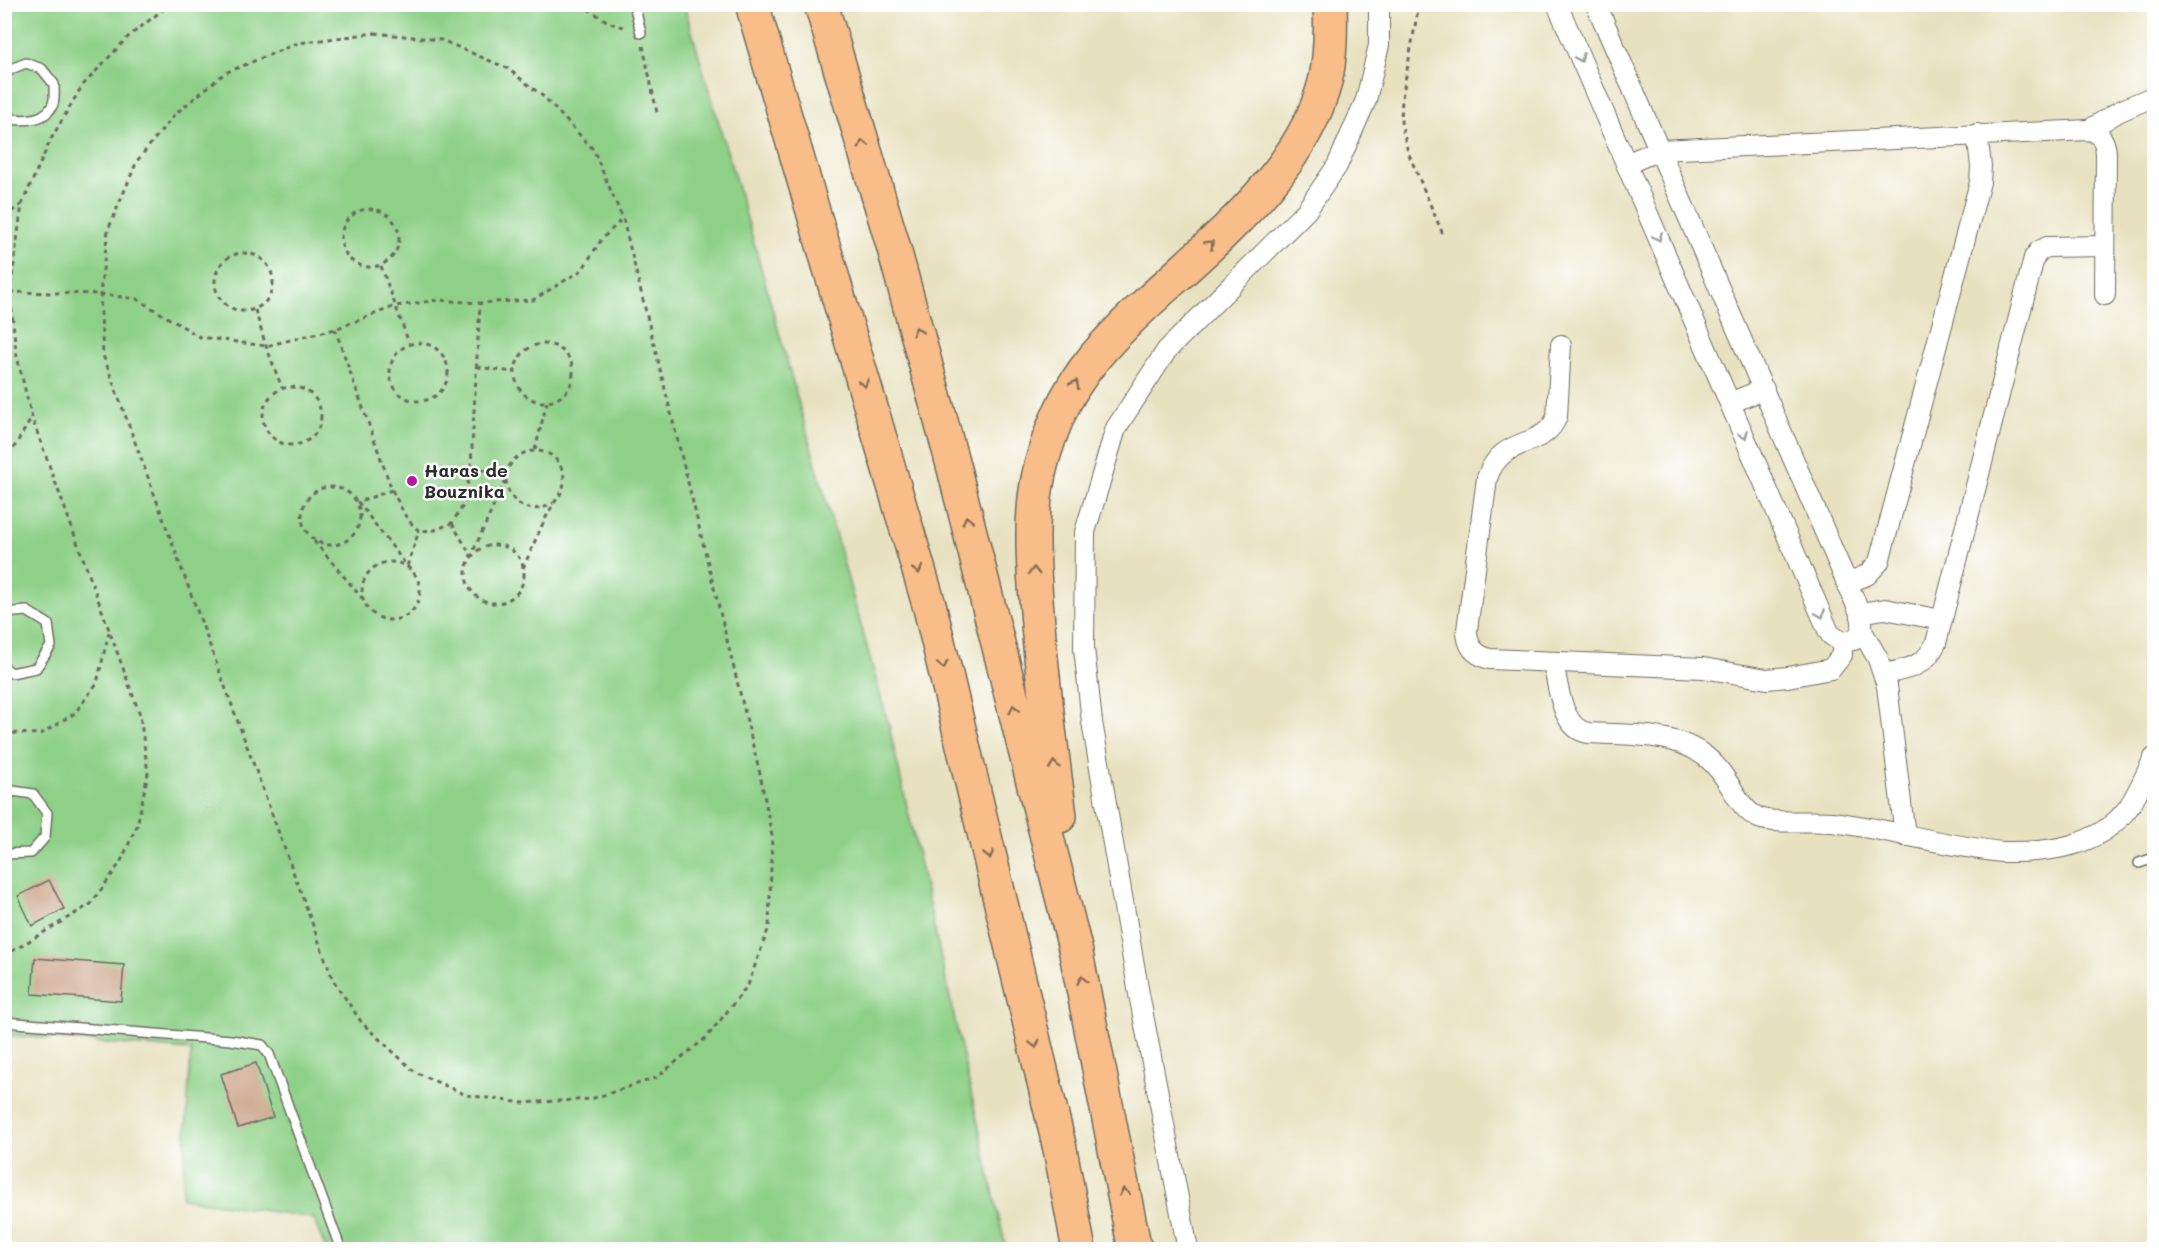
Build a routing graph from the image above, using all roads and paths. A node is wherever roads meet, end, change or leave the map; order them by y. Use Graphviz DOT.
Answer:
graph roads {
  1 [pos="170,4"];
  2 [pos="580,4"];
  3 [pos="634,4"];
  4 [pos="731,4"];
  5 [pos="752,4"];
  6 [pos="821,4"];
  7 [pos="1330,4"];
  8 [pos="1379,4"];
  9 [pos="1419,4"];
  10 [pos="1557,4"];
  11 [pos="1596,4"];
  12 [pos="641,33"];
  13 [pos="4,76"];
  14 [pos="2154,96"];
  15 [pos="657,113"];
  16 [pos="4,118"];
  17 [pos="2089,130"];
  18 [pos="1977,134"];
  19 [pos="1659,150"];
  20 [pos="1626,164"];
  21 [pos="22,204"];
  22 [pos="4,217"];
  23 [pos="623,219"];
  24 [pos="1444,237"];
  25 [pos="2105,246"];
  26 [pos="381,266"];
  27 [pos="10,292"];
  28 [pos="100,294"];
  29 [pos="2105,295"];
  30 [pos="839,297"];
  31 [pos="480,303"];
  32 [pos="396,306"];
  33 [pos="255,310"];
  34 [pos="334,329"];
  35 [pos="409,344"];
  36 [pos="1561,345"];
  37 [pos="266,346"];
  38 [pos="477,367"];
  39 [pos="515,372"];
  40 [pos="282,388"];
  41 [pos="1764,389"];
  42 [pos="547,402"];
  43 [pos="1730,403"];
  44 [pos="32,418"];
  45 [pos="535,450"];
  46 [pos="4,464"];
  47 [pos="471,465"];
  48 [pos="506,479"];
  49 [pos="393,490"];
  50 [pos="358,502"];
  51 [pos="553,503"];
  52 [pos="452,523"];
  53 [pos="419,531"];
  54 [pos="311,537"];
  55 [pos="471,556"];
  56 [pos="407,566"];
  57 [pos="523,568"];
  58 [pos="1847,583"];
  59 [pos="363,598"];
  60 [pos="4,613"];
  61 [pos="1941,620"];
  62 [pos="1861,622"];
  63 [pos="110,632"];
  64 [pos="1842,642"];
  65 [pos="1553,662"];
  66 [pos="4,668"];
  67 [pos="1884,674"];
  68 [pos="4,734"];
  69 [pos="2154,758"];
  70 [pos="4,796"];
  71 [pos="1905,836"];
  72 [pos="4,854"];
  73 [pos="2154,858"];
  74 [pos="2139,863"];
  75 [pos="1076,948"];
  76 [pos="4,956"];
  77 [pos="4,1022"];
  78 [pos="341,1250"];
  79 [pos="1080,1250"];
  80 [pos="1135,1250"];
  81 [pos="1188,1250"];
  1 -- 21 [label="path"];
  2 -- 12 [label="path"];
  3 -- 12 [label="lane"];
  4 -- 30 [label="highway"];
  5 -- 30 [label="highway"];
  75 -- 6 [label="highway, one-way"];
  75 -- 7 [label="highway, one-way"];
  8 -- 81 [label="street"];
  9 -- 24 [label="path"];
  10 -- 20 [label="street, one-way"];
  11 -- 19 [label="street"];
  12 -- 15 [label="path"];
  13 -- 16 [label="lane"];
  14 -- 17 [label="street"];
  17 -- 18 [label="street"];
  17 -- 25 [label="street"];
  18 -- 19 [label="street"];
  18 -- 58 [label="street"];
  19 -- 20 [label="street"];
  19 -- 41 [label="street"];
  20 -- 43 [label="street, one-way"];
  21 -- 22 [label="path"];
  21 -- 27 [label="path"];
  23 -- 28 [label="path"];
  23 -- 28 [label="path"];
  23 -- 31 [label="path"];
  25 -- 29 [label="street"];
  25 -- 61 [label="street"];
  26 -- 26 [label="path"];
  26 -- 32 [label="path"];
  27 -- 28 [label="path"];
  27 -- 44 [label="path"];
  28 -- 37 [label="path"];
  30 -- 79 [label="highway, one-way"];
  31 -- 32 [label="path"];
  31 -- 38 [label="path"];
  32 -- 34 [label="path"];
  32 -- 35 [label="path"];
  33 -- 33 [label="path"];
  33 -- 37 [label="path"];
  34 -- 37 [label="path"];
  34 -- 49 [label="path"];
  35 -- 35 [label="path"];
  36 -- 65 [label="street"];
  37 -- 40 [label="path"];
  38 -- 39 [label="path"];
  38 -- 47 [label="path"];
  39 -- 42 [label="path"];
  39 -- 42 [label="path"];
  40 -- 40 [label="path"];
  41 -- 43 [label="street"];
  41 -- 58 [label="street"];
  42 -- 45 [label="path"];
  43 -- 64 [label="street, one-way"];
  44 -- 46 [label="path"];
  44 -- 63 [label="path"];
  45 -- 48 [label="path"];
  45 -- 51 [label="path"];
  47 -- 48 [label="path"];
  47 -- 52 [label="path"];
  48 -- 51 [label="path"];
  48 -- 55 [label="path"];
  49 -- 50 [label="path"];
  49 -- 53 [label="path"];
  50 -- 54 [label="path"];
  50 -- 54 [label="path"];
  50 -- 56 [label="path"];
  51 -- 57 [label="path"];
  52 -- 53 [label="path"];
  52 -- 55 [label="path"];
  53 -- 56 [label="path"];
  54 -- 59 [label="path"];
  55 -- 57 [label="path"];
  55 -- 57 [label="path"];
  56 -- 59 [label="path"];
  56 -- 59 [label="path"];
  58 -- 62 [label="street"];
  60 -- 66 [label="lane"];
  61 -- 62 [label="street"];
  61 -- 67 [label="street"];
  62 -- 64 [label="street"];
  62 -- 67 [label="street"];
  63 -- 68 [label="path"];
  63 -- 76 [label="path"];
  64 -- 65 [label="street"];
  65 -- 71 [label="street"];
  67 -- 71 [label="street"];
  69 -- 71 [label="street"];
  70 -- 72 [label="lane"];
  73 -- 74 [label="lane"];
  80 -- 75 [label="highway, one-way"];
  77 -- 78 [label="lane"];
}
